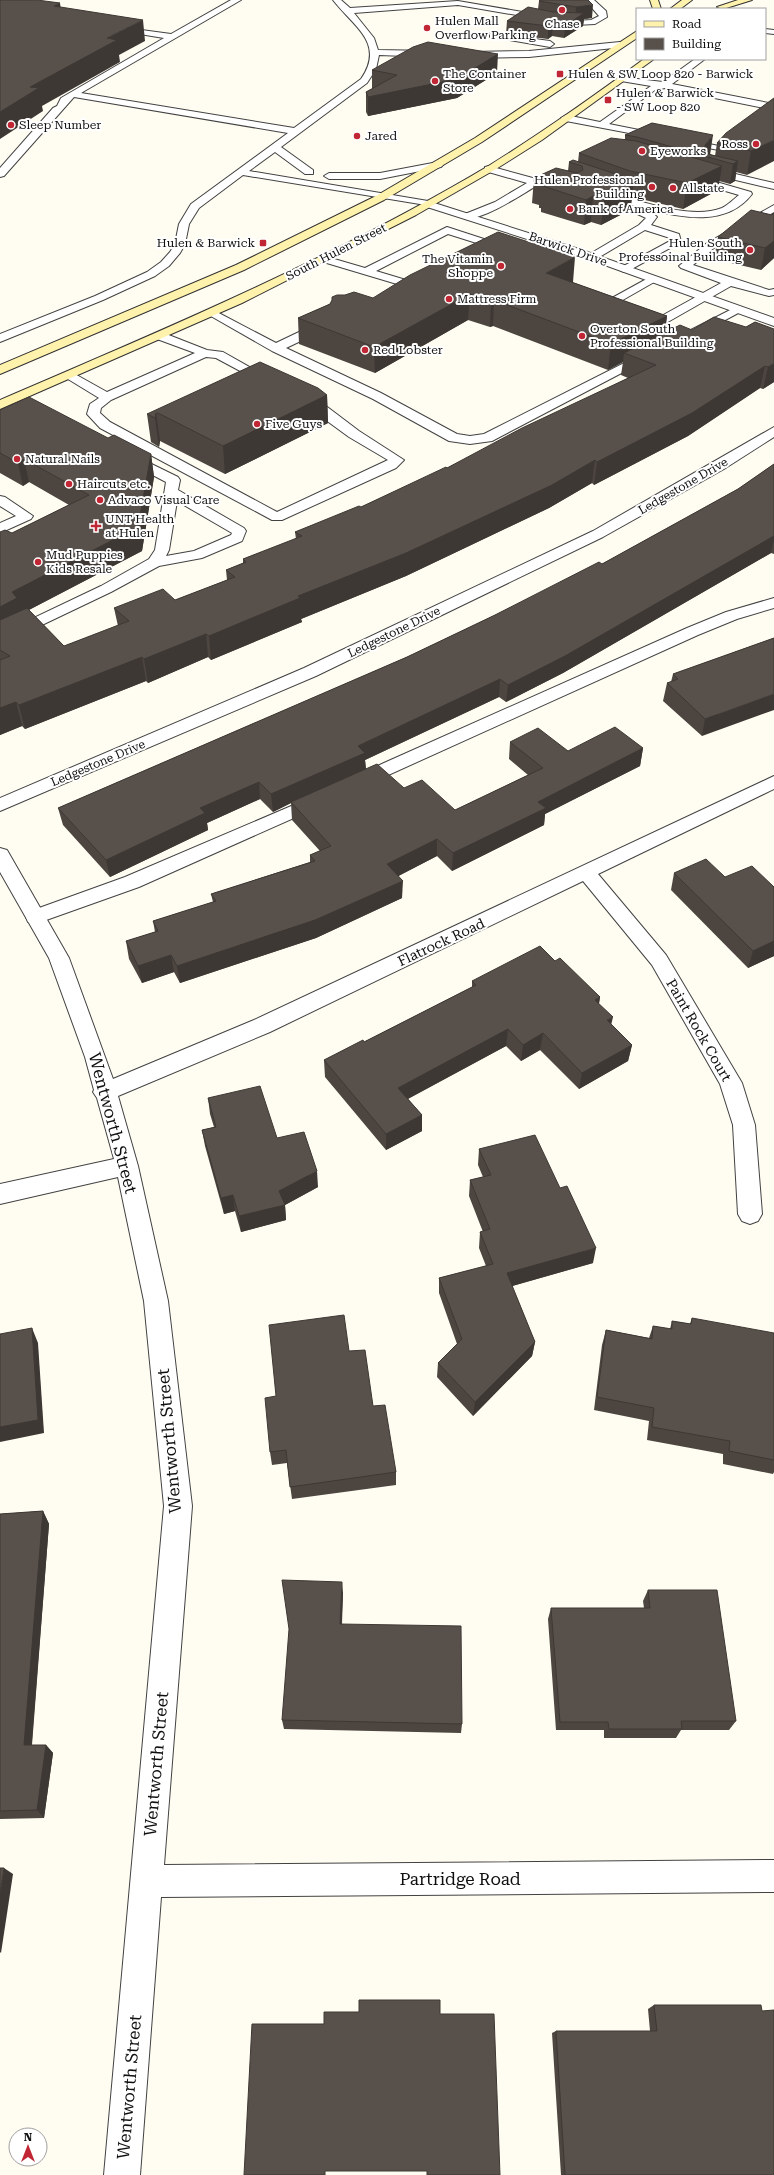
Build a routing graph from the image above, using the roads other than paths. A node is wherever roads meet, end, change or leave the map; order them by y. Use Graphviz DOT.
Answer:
graph roads {
  1 [pos="237,0"];
  2 [pos="337,0"];
  3 [pos="376,0"];
  4 [pos="434,0"];
  5 [pos="589,0"];
  6 [pos="688,0"];
  7 [pos="730,0"];
  8 [pos="748,0"];
  9 [pos="460,2"];
  10 [pos="502,4"];
  11 [pos="676,8"];
  12 [pos="719,8"];
  13 [pos="490,10"];
  14 [pos="346,11"];
  15 [pos="515,23"];
  16 [pos="103,26"];
  17 [pos="366,32"];
  18 [pos="493,35"];
  19 [pos="636,35"];
  20 [pos="173,37"];
  21 [pos="377,37"];
  22 [pos="396,44"];
  23 [pos="620,45"];
  24 [pos="375,52"];
  25 [pos="462,55"];
  26 [pos="649,60"];
  27 [pos="700,60"];
  28 [pos="581,72"];
  29 [pos="595,74"];
  30 [pos="610,77"];
  31 [pos="624,79"];
  32 [pos="665,85"];
  33 [pos="72,94"];
  34 [pos="773,107"];
  35 [pos="760,116"];
  36 [pos="566,118"];
  37 [pos="602,125"];
  38 [pos="749,125"];
  39 [pos="295,131"];
  40 [pos="275,146"];
  41 [pos="721,149"];
  42 [pos="713,160"];
  43 [pos="252,162"];
  44 [pos="266,165"];
  45 [pos="438,165"];
  46 [pos="288,169"];
  47 [pos="489,169"];
  48 [pos="240,172"];
  49 [pos="309,172"];
  50 [pos="0,174"];
  51 [pos="679,174"];
  52 [pos="720,174"];
  53 [pos="329,176"];
  54 [pos="298,182"];
  55 [pos="536,182"];
  56 [pos="325,186"];
  57 [pos="774,186"];
  58 [pos="216,189"];
  59 [pos="396,189"];
  60 [pos="592,190"];
  61 [pos="568,192"];
  62 [pos="382,197"];
  63 [pos="602,201"];
  64 [pos="428,204"];
  65 [pos="774,208"];
  66 [pos="355,211"];
  67 [pos="469,216"];
  68 [pos="643,226"];
  69 [pos="512,230"];
  70 [pos="486,243"];
  71 [pos="473,250"];
  72 [pos="592,257"];
  73 [pos="324,259"];
  74 [pos="624,269"];
  75 [pos="433,270"];
  76 [pos="365,272"];
  77 [pos="652,279"];
  78 [pos="730,282"];
  79 [pos="774,292"];
  80 [pos="704,297"];
  81 [pos="738,309"];
  82 [pos="213,313"];
  83 [pos="619,317"];
  84 [pos="634,322"];
  85 [pos="774,322"];
  86 [pos="326,325"];
  87 [pos="161,336"];
  88 [pos="0,338"];
  89 [pos="683,338"];
  90 [pos="276,348"];
  91 [pos="662,349"];
  92 [pos="205,353"];
  93 [pos="0,370"];
  94 [pos="69,376"];
  95 [pos="107,397"];
  96 [pos="17,398"];
  97 [pos="0,405"];
  98 [pos="33,406"];
  99 [pos="774,431"];
  100 [pos="112,448"];
  101 [pos="172,492"];
  102 [pos="0,500"];
  103 [pos="0,529"];
  104 [pos="155,562"];
  105 [pos="774,603"];
  106 [pos="0,640"];
  107 [pos="774,782"];
  108 [pos="0,805"];
  109 [pos="0,855"];
  110 [pos="587,873"];
  111 [pos="35,917"];
  112 [pos="104,1092"];
  113 [pos="127,1166"];
  114 [pos="0,1194"];
  115 [pos="750,1214"];
  116 [pos="774,1876"];
  117 [pos="146,1881"];
  118 [pos="122,2175"];
  1 -- 20 [label="lane"];
  2 -- 14 [label="lane"];
  3 -- 4 [label="lane"];
  5 -- 13 [label="lane"];
  6 -- 11 [label="main road"];
  7 -- 12 [label="main road"];
  8 -- 12 [label="main road"];
  9 -- 13 [label="lane"];
  9 -- 14 [label="lane"];
  10 -- 13 [label="lane"];
  14 -- 17 [label="lane"];
  15 -- 18 [label="lane"];
  16 -- 20 [label="lane"];
  17 -- 21 [label="lane"];
  17 -- 24 [label="lane"];
  19 -- 23 [label="main road, South Hulen Street"];
  20 -- 33 [label="lane"];
  22 -- 24 [label="lane"];
  23 -- 25 [label="lane"];
  23 -- 28 [label="main road, South Hulen Street"];
  24 -- 39 [label="lane"];
  26 -- 31 [label="main road, South Hulen Street"];
  27 -- 32 [label="lane"];
  28 -- 29 [label="main road"];
  28 -- 45 [label="main road, South Hulen Street"];
  30 -- 31 [label="main road"];
  31 -- 32 [label="lane"];
  31 -- 36 [label="main road, South Hulen Street"];
  32 -- 34 [label="lane"];
  32 -- 37 [label="lane"];
  33 -- 39 [label="lane"];
  33 -- 50 [label="lane"];
  34 -- 35 [label="lane"];
  36 -- 37 [label="lane"];
  36 -- 47 [label="main road, South Hulen Street"];
  37 -- 41 [label="lane"];
  38 -- 41 [label="lane"];
  39 -- 40 [label="lane"];
  40 -- 43 [label="lane"];
  40 -- 49 [label="lane"];
  41 -- 42 [label="lane"];
  43 -- 44 [label="lane"];
  43 -- 48 [label="lane"];
  45 -- 53 [label="lane"];
  45 -- 59 [label="main road, South Hulen Street"];
  46 -- 49 [label="lane"];
  47 -- 55 [label="lane"];
  47 -- 64 [label="main road, South Hulen Street"];
  48 -- 54 [label="lane"];
  48 -- 58 [label="lane"];
  49 -- 53 [label="lane"];
  51 -- 60 [label="lane"];
  52 -- 57 [label="lane"];
  53 -- 59 [label="lane"];
  54 -- 56 [label="lane"];
  54 -- 58 [label="lane"];
  55 -- 61 [label="lane"];
  55 -- 67 [label="lane"];
  56 -- 62 [label="lane"];
  56 -- 66 [label="lane"];
  58 -- 88 [label="lane"];
  59 -- 62 [label="main road, South Hulen Street"];
  59 -- 64 [label="lane"];
  62 -- 64 [label="lane"];
  62 -- 66 [label="main road, South Hulen Street"];
  63 -- 68 [label="lane"];
  64 -- 67 [label="street, Barwick Drive"];
  64 -- 73 [label="main road, South Hulen Street"];
  65 -- 78 [label="lane"];
  66 -- 93 [label="main road, South Hulen Street"];
  67 -- 69 [label="street, Barwick Drive"];
  68 -- 72 [label="lane"];
  68 -- 74 [label="lane"];
  69 -- 70 [label="lane"];
  69 -- 72 [label="street, Barwick Drive"];
  70 -- 71 [label="lane"];
  70 -- 76 [label="lane"];
  72 -- 74 [label="street, Barwick Drive"];
  73 -- 76 [label="lane"];
  73 -- 82 [label="main road, South Hulen Street"];
  74 -- 77 [label="street, Barwick Drive"];
  75 -- 76 [label="lane"];
  77 -- 80 [label="street, Barwick Drive"];
  77 -- 83 [label="lane"];
  78 -- 79 [label="lane"];
  78 -- 80 [label="lane"];
  80 -- 81 [label="street, Barwick Drive"];
  80 -- 84 [label="lane"];
  81 -- 85 [label="street, Barwick Drive"];
  81 -- 89 [label="lane"];
  82 -- 87 [label="main road, South Hulen Street"];
  82 -- 90 [label="lane"];
  86 -- 90 [label="lane"];
  87 -- 92 [label="lane"];
  87 -- 94 [label="main road, South Hulen Street"];
  90 -- 91 [label="lane"];
  92 -- 95 [label="lane"];
  92 -- 95 [label="lane"];
  94 -- 95 [label="lane"];
  94 -- 96 [label="main road, South Hulen Street"];
  96 -- 97 [label="main road, South Hulen Street"];
  96 -- 98 [label="lane"];
  99 -- 108 [label="street, Ledgestone Drive"];
  100 -- 101 [label="lane"];
  101 -- 104 [label="lane"];
  101 -- 104 [label="lane"];
  102 -- 103 [label="lane"];
  104 -- 106 [label="lane"];
  105 -- 111 [label="lane"];
  107 -- 110 [label="street, Flatrock Road"];
  109 -- 111 [label="street, Wentworth Street"];
  110 -- 112 [label="street, Flatrock Road"];
  110 -- 115 [label="street, Paint Rock Court"];
  111 -- 112 [label="street, Wentworth Street"];
  112 -- 113 [label="street, Wentworth Street"];
  113 -- 114 [label="street"];
  113 -- 117 [label="street, Wentworth Street"];
  116 -- 117 [label="street, Partridge Road"];
  117 -- 118 [label="street, Wentworth Street"];
}
